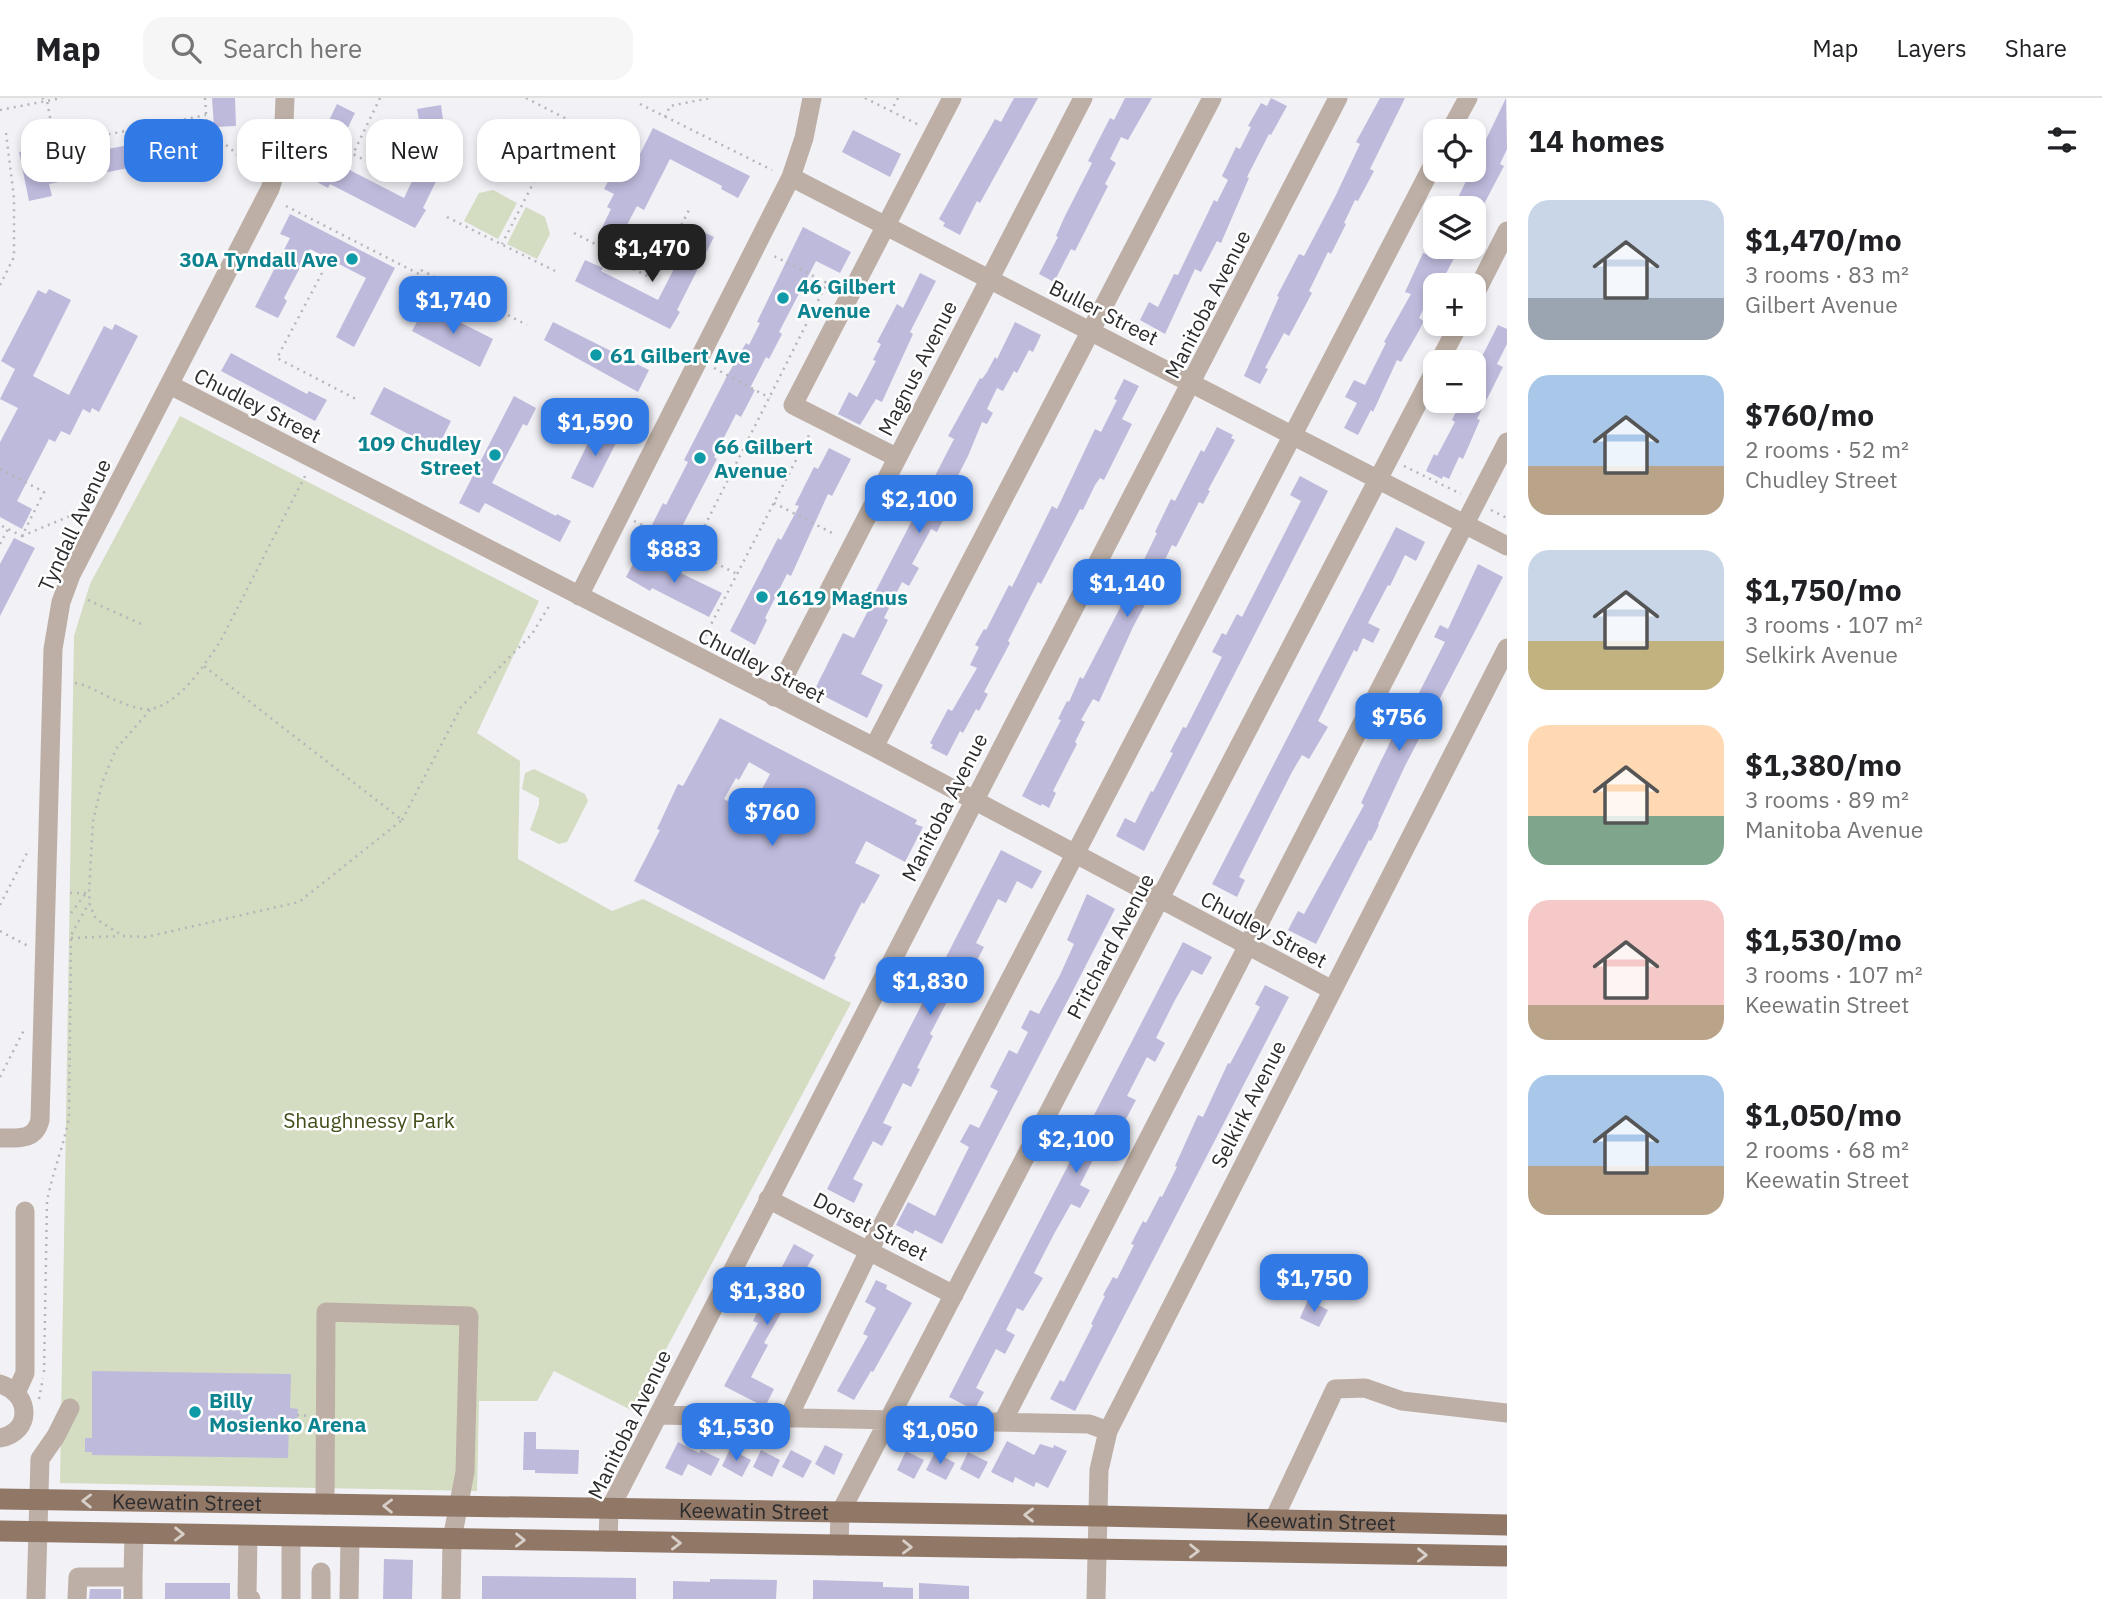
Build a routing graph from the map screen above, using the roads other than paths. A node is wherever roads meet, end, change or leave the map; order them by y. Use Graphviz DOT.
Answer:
graph roads {
  1 [pos="285,98"];
  2 [pos="812,98"];
  3 [pos="952,98"];
  4 [pos="1083,98"];
  5 [pos="1212,98"];
  6 [pos="1338,98"];
  7 [pos="1468,98"];
  8 [pos="1457,119"];
  9 [pos="792,177"];
  10 [pos="1424,182"];
  11 [pos="886,225"];
  12 [pos="1507,231"];
  13 [pos="1486,273"];
  14 [pos="989,278"];
  15 [pos="1091,331"];
  16 [pos="1192,383"];
  17 [pos="170,385"];
  18 [pos="1423,393"];
  19 [pos="1293,436"];
  20 [pos="1507,442"];
  21 [pos="897,457"];
  22 [pos="1378,480"];
  23 [pos="1464,524"];
  24 [pos="1507,546"];
  25 [pos="579,596"];
  26 [pos="1507,648"];
  27 [pos="774,697"];
  28 [pos="874,747"];
  29 [pos="974,800"];
  30 [pos="1076,853"];
  31 [pos="1159,899"];
  32 [pos="1247,945"];
  33 [pos="1332,990"];
  34 [pos="0,1138"];
  35 [pos="768,1199"];
  36 [pos="25,1211"];
  37 [pos="869,1251"];
  38 [pos="954,1294"];
  39 [pos="8,1388"];
  40 [pos="70,1408"];
  41 [pos="1507,1413"];
  42 [pos="658,1415"];
  43 [pos="788,1418"];
  44 [pos="888,1420"];
  45 [pos="1003,1421"];
  46 [pos="1108,1431"];
  47 [pos="0,1438"];
  48 [pos="0,1499"];
  49 [pos="38,1500"];
  50 [pos="325,1505"];
  51 [pos="457,1508"];
  52 [pos="609,1510"];
  53 [pos="840,1513"];
  54 [pos="1098,1516"];
  55 [pos="1273,1521"];
  56 [pos="1507,1525"];
  57 [pos="0,1531"];
  58 [pos="37,1531"];
  59 [pos="134,1533"];
  60 [pos="248,1535"];
  61 [pos="291,1536"];
  62 [pos="350,1537"];
  63 [pos="452,1539"];
  64 [pos="608,1542"];
  65 [pos="839,1546"];
  66 [pos="1097,1549"];
  67 [pos="1507,1556"];
  68 [pos="321,1572"];
  69 [pos="134,1577"];
  70 [pos="36,1599"];
  71 [pos="77,1599"];
  72 [pos="133,1599"];
  73 [pos="251,1599"];
  74 [pos="291,1599"];
  75 [pos="321,1599"];
  76 [pos="349,1599"];
  77 [pos="451,1599"];
  78 [pos="1096,1599"];
  1 -- 17 [label="street, Tyndall Avenue"];
  2 -- 9 [label="street"];
  3 -- 11 [label="street"];
  4 -- 14 [label="street, Magnus Avenue"];
  5 -- 15 [label="street"];
  6 -- 16 [label="street, Manitoba Avenue"];
  7 -- 8 [label="street"];
  9 -- 11 [label="street, Buller Street"];
  9 -- 25 [label="street"];
  10 -- 19 [label="street"];
  11 -- 14 [label="street, Buller Street"];
  11 -- 21 [label="street"];
  12 -- 13 [label="street"];
  14 -- 15 [label="street, Buller Street"];
  14 -- 21 [label="street, Magnus Avenue"];
  15 -- 16 [label="street, Buller Street"];
  15 -- 28 [label="street"];
  16 -- 19 [label="street, Buller Street"];
  16 -- 29 [label="street, Manitoba Avenue"];
  17 -- 25 [label="street, Chudley Street"];
  17 -- 34 [label="street, Tyndall Avenue"];
  18 -- 22 [label="street, Pritchard Avenue"];
  19 -- 22 [label="street, Buller Street"];
  19 -- 30 [label="street"];
  20 -- 23 [label="street"];
  21 -- 27 [label="street, Magnus Avenue"];
  22 -- 23 [label="street, Buller Street"];
  22 -- 31 [label="street, Pritchard Avenue"];
  23 -- 24 [label="street, Buller Street"];
  23 -- 32 [label="street"];
  25 -- 27 [label="street, Chudley Street"];
  26 -- 33 [label="street, Selkirk Avenue"];
  27 -- 28 [label="street, Chudley Street"];
  28 -- 29 [label="street, Chudley Street"];
  29 -- 30 [label="street, Chudley Street"];
  29 -- 35 [label="street, Manitoba Avenue"];
  30 -- 31 [label="street, Chudley Street"];
  30 -- 37 [label="street"];
  31 -- 32 [label="street, Chudley Street"];
  31 -- 38 [label="street, Pritchard Avenue"];
  32 -- 33 [label="street, Chudley Street"];
  32 -- 45 [label="street"];
  33 -- 46 [label="street, Selkirk Avenue"];
  35 -- 37 [label="street, Dorset Street"];
  35 -- 42 [label="street, Manitoba Avenue"];
  36 -- 39 [label="street"];
  37 -- 38 [label="street, Dorset Street"];
  37 -- 43 [label="street"];
  38 -- 44 [label="street, Pritchard Avenue"];
  39 -- 47 [label="street"];
  40 -- 49 [label="street"];
  41 -- 55 [label="street"];
  42 -- 43 [label="street"];
  42 -- 52 [label="street, Manitoba Avenue"];
  43 -- 44 [label="street"];
  44 -- 45 [label="street"];
  44 -- 53 [label="street, Pritchard Avenue"];
  45 -- 46 [label="street"];
  46 -- 54 [label="street, Selkirk Avenue"];
  48 -- 49 [label="main road, Keewatin Street"];
  50 -- 49 [label="main road, Keewatin Street, one-way"];
  49 -- 58 [label="street"];
  51 -- 50 [label="main road, Keewatin Street, one-way"];
  50 -- 51 [label="street"];
  51 -- 52 [label="main road, Keewatin Street"];
  51 -- 63 [label="street"];
  52 -- 53 [label="main road, Keewatin Street"];
  52 -- 64 [label="street, Manitoba Avenue"];
  54 -- 53 [label="main road, Keewatin Street, one-way"];
  53 -- 65 [label="street, Pritchard Avenue"];
  54 -- 55 [label="main road, Keewatin Street"];
  54 -- 66 [label="street, Selkirk Avenue"];
  55 -- 56 [label="main road, Keewatin Street"];
  57 -- 58 [label="main road, Keewatin Street"];
  58 -- 59 [label="main road, Keewatin Street"];
  58 -- 70 [label="street"];
  59 -- 60 [label="main road, Keewatin Street, one-way"];
  59 -- 69 [label="street"];
  60 -- 61 [label="main road, Keewatin Street"];
  60 -- 73 [label="street"];
  61 -- 62 [label="main road, Keewatin Street"];
  61 -- 74 [label="street"];
  62 -- 63 [label="main road, Keewatin Street"];
  62 -- 76 [label="street"];
  63 -- 64 [label="main road, Keewatin Street, one-way"];
  63 -- 77 [label="street"];
  64 -- 65 [label="main road, Keewatin Street, one-way"];
  65 -- 66 [label="main road, Keewatin Street, one-way"];
  66 -- 67 [label="main road, Keewatin Street, one-way"];
  66 -- 78 [label="street, Selkirk Avenue"];
  68 -- 75 [label="street"];
  69 -- 71 [label="street"];
  69 -- 72 [label="street"];
}
